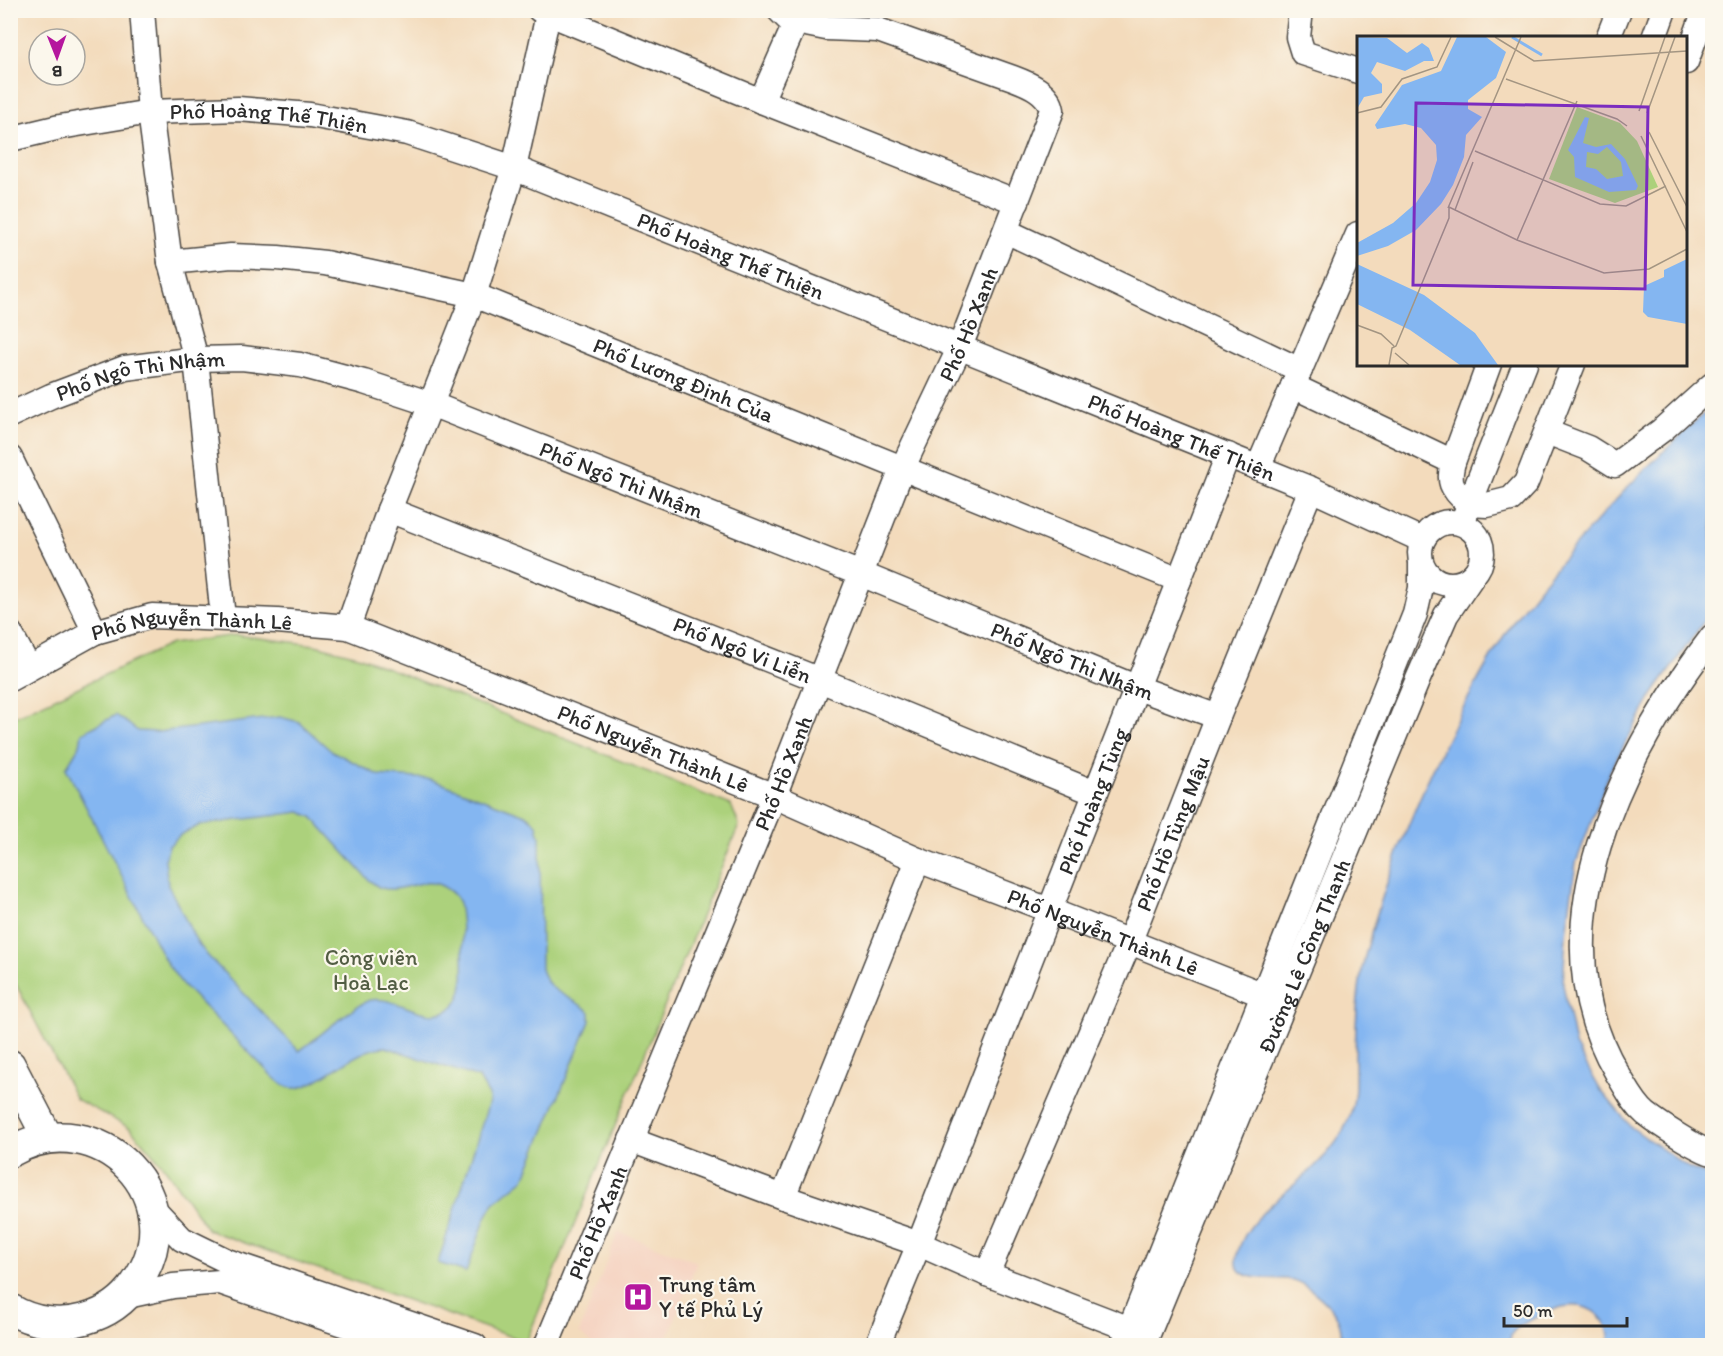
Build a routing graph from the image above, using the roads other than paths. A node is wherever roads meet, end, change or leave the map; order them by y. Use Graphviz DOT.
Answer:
graph roads {
  1 [pos="142,10"];
  2 [pos="1301,10"];
  3 [pos="1619,10"];
  4 [pos="1664,10"];
  5 [pos="1705,10"];
  6 [pos="546,12"];
  7 [pos="788,16"];
  8 [pos="1609,36"];
  9 [pos="1655,36"];
  10 [pos="1687,59"];
  11 [pos="1357,70"];
  12 [pos="761,101"];
  13 [pos="150,112"];
  14 [pos="10,139"];
  15 [pos="514,168"];
  16 [pos="1017,202"];
  17 [pos="1006,231"];
  18 [pos="1357,239"];
  19 [pos="170,262"];
  20 [pos="474,295"];
  21 [pos="960,347"];
  22 [pos="196,358"];
  23 [pos="1488,366"];
  24 [pos="1525,366"];
  25 [pos="1572,366"];
  26 [pos="1297,378"];
  27 [pos="1713,386"];
  28 [pos="431,404"];
  29 [pos="10,415"];
  30 [pos="1547,432"];
  31 [pos="1228,455"];
  32 [pos="10,458"];
  33 [pos="1453,462"];
  34 [pos="1258,468"];
  35 [pos="902,469"];
  36 [pos="1311,489"];
  37 [pos="389,510"];
  38 [pos="1465,514"];
  39 [pos="1421,552"];
  40 [pos="861,574"];
  41 [pos="1474,574"];
  42 [pos="1179,580"];
  43 [pos="223,618"];
  44 [pos="348,627"];
  45 [pos="95,632"];
  46 [pos="10,633"];
  47 [pos="1713,637"];
  48 [pos="20,674"];
  49 [pos="820,680"];
  50 [pos="1137,688"];
  51 [pos="1218,717"];
  52 [pos="1095,793"];
  53 [pos="774,796"];
  54 [pos="918,860"];
  55 [pos="1049,910"];
  56 [pos="1129,943"];
  57 [pos="1274,999"];
  58 [pos="10,1065"];
  59 [pos="48,1138"];
  60 [pos="631,1140"];
  61 [pos="10,1152"];
  62 [pos="1713,1153"];
  63 [pos="783,1197"];
  64 [pos="152,1207"];
  65 [pos="919,1244"];
  66 [pos="987,1274"];
  67 [pos="127,1296"];
  68 [pos="10,1309"];
  69 [pos="67,1334"];
  70 [pos="1132,1340"];
  71 [pos="407,1346"];
  72 [pos="475,1346"];
  73 [pos="546,1346"];
  74 [pos="876,1346"];
  1 -- 13 [label="street"];
  2 -- 11 [label="street"];
  3 -- 8 [label="street"];
  4 -- 9 [label="street"];
  5 -- 10 [label="street"];
  6 -- 12 [label="street"];
  6 -- 15 [label="street"];
  7 -- 12 [label="street"];
  7 -- 16 [label="street, Phố Hồ Xanh"];
  12 -- 16 [label="street"];
  13 -- 14 [label="street, Phố Hoàng Thế Thiện"];
  13 -- 15 [label="street, Phố Hoàng Thế Thiện"];
  13 -- 19 [label="street"];
  15 -- 20 [label="street"];
  15 -- 21 [label="street, Phố Hoàng Thế Thiện"];
  16 -- 17 [label="street, Phố Hồ Xanh"];
  17 -- 21 [label="street, Phố Hồ Xanh"];
  17 -- 26 [label="street"];
  18 -- 26 [label="street"];
  19 -- 20 [label="street, Phố Lương Định Của"];
  19 -- 22 [label="street"];
  20 -- 28 [label="street"];
  20 -- 35 [label="street, Phố Lương Định Của"];
  21 -- 31 [label="street, Phố Hoàng Thế Thiện"];
  21 -- 35 [label="street, Phố Hồ Xanh"];
  22 -- 28 [label="street, Phố Ngô Thì Nhậm"];
  22 -- 29 [label="street, Phố Ngô Thì Nhậm"];
  22 -- 43 [label="street"];
  23 -- 33 [label="street"];
  24 -- 38 [label="street"];
  25 -- 30 [label="street"];
  26 -- 33 [label="street"];
  26 -- 34 [label="street"];
  27 -- 30 [label="street"];
  28 -- 37 [label="street"];
  28 -- 40 [label="street, Phố Ngô Thì Nhậm"];
  30 -- 38 [label="street"];
  31 -- 34 [label="street, Phố Hoàng Thế Thiện"];
  31 -- 42 [label="street, Phố Hoàng Tùng"];
  32 -- 45 [label="street"];
  33 -- 38 [label="street"];
  34 -- 36 [label="street, Phố Hoàng Thế Thiện"];
  35 -- 40 [label="street, Phố Hồ Xanh"];
  35 -- 42 [label="street, Phố Lương Định Của"];
  36 -- 39 [label="street, Phố Hoàng Thế Thiện"];
  36 -- 51 [label="street, Phố Hồ Tùng Mậu"];
  37 -- 44 [label="street"];
  37 -- 49 [label="street, Phố Ngô Vi Liễn"];
  38 -- 39 [label="street"];
  38 -- 41 [label="street"];
  39 -- 41 [label="street"];
  39 -- 57 [label="street, Đường Lê Công Thanh"];
  40 -- 49 [label="street, Phố Hồ Xanh"];
  40 -- 50 [label="street, Phố Ngô Thì Nhậm"];
  41 -- 57 [label="street, Đường Lê Công Thanh"];
  42 -- 50 [label="street, Phố Hoàng Tùng"];
  43 -- 44 [label="street, Phố Nguyễn Thành Lê"];
  43 -- 45 [label="street, Phố Nguyễn Thành Lê"];
  44 -- 53 [label="street, Phố Nguyễn Thành Lê"];
  45 -- 48 [label="street, Phố Nguyễn Thành Lê"];
  46 -- 48 [label="street"];
  47 -- 62 [label="street"];
  49 -- 52 [label="street, Phố Ngô Vi Liễn"];
  49 -- 53 [label="street, Phố Hồ Xanh"];
  50 -- 51 [label="street, Phố Ngô Thì Nhậm"];
  50 -- 52 [label="street, Phố Hoàng Tùng"];
  51 -- 56 [label="street, Phố Hồ Tùng Mậu"];
  52 -- 55 [label="street, Phố Hoàng Tùng"];
  53 -- 54 [label="street, Phố Nguyễn Thành Lê"];
  53 -- 60 [label="street, Phố Hồ Xanh"];
  54 -- 55 [label="street, Phố Nguyễn Thành Lê"];
  54 -- 63 [label="street"];
  55 -- 56 [label="street, Phố Nguyễn Thành Lê"];
  55 -- 65 [label="street, Phố Hoàng Tùng"];
  56 -- 57 [label="street, Phố Nguyễn Thành Lê"];
  56 -- 66 [label="street, Phố Hồ Tùng Mậu"];
  57 -- 70 [label="street, Đường Lê Công Thanh"];
  58 -- 59 [label="main road"];
  59 -- 61 [label="main road"];
  59 -- 64 [label="main road"];
  60 -- 63 [label="street"];
  60 -- 73 [label="street, Phố Hồ Xanh"];
  63 -- 65 [label="street"];
  64 -- 67 [label="main road"];
  64 -- 72 [label="street"];
  65 -- 66 [label="street"];
  65 -- 74 [label="street, Phố Hoàng Tùng"];
  66 -- 70 [label="street"];
  67 -- 69 [label="main road"];
  67 -- 71 [label="street"];
  68 -- 69 [label="main road"];
}
